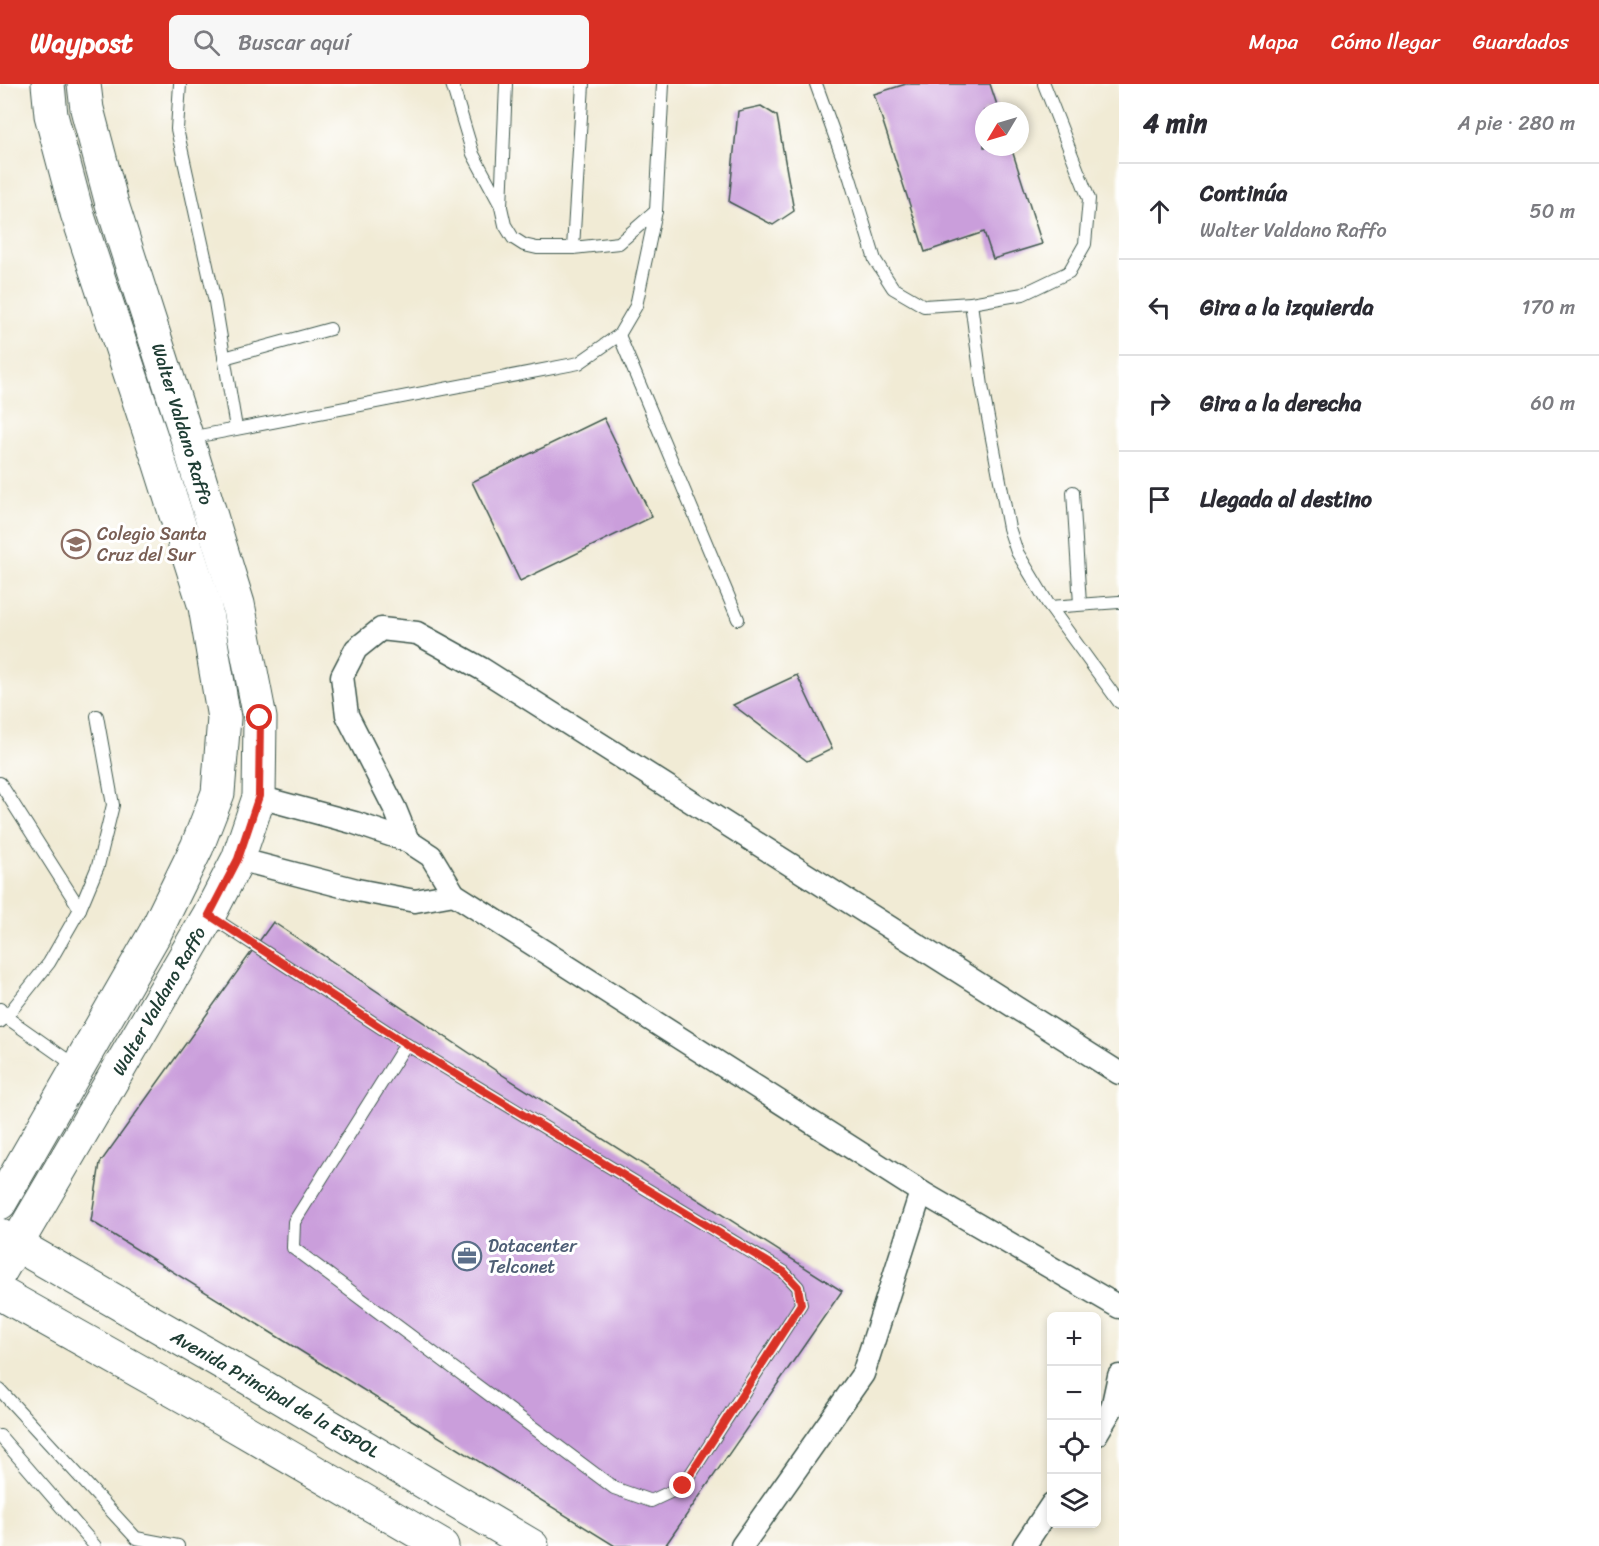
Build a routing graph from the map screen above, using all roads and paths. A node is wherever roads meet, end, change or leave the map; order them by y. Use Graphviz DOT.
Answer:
graph roads {
  1 [pos="48,84"];
  2 [pos="84,84"];
  3 [pos="180,84"];
  4 [pos="452,84"];
  5 [pos="506,84"];
  6 [pos="583,84"];
  7 [pos="663,84"];
  8 [pos="816,84"];
  9 [pos="1044,84"];
  10 [pos="501,207"];
  11 [pos="656,211"];
  12 [pos="573,248"];
  13 [pos="971,303"];
  14 [pos="330,329"];
  15 [pos="619,335"];
  16 [pos="224,358"];
  17 [pos="236,428"];
  18 [pos="187,438"];
  19 [pos="1072,492"];
  20 [pos="1119,602"];
  21 [pos="1080,604"];
  22 [pos="1050,607"];
  23 [pos="738,619"];
  24 [pos="1119,702"];
  25 [pos="97,716"];
  26 [pos="0,783"];
  27 [pos="259,796"];
  28 [pos="408,841"];
  29 [pos="238,859"];
  30 [pos="454,894"];
  31 [pos="81,909"];
  32 [pos="209,915"];
  33 [pos="155,933"];
  34 [pos="188,954"];
  35 [pos="2,1016"];
  36 [pos="406,1044"];
  37 [pos="78,1067"];
  38 [pos="1119,1074"];
  39 [pos="921,1192"];
  40 [pos="0,1203"];
  41 [pos="8,1240"];
  42 [pos="0,1272"];
  43 [pos="0,1293"];
  44 [pos="1119,1307"];
  45 [pos="1119,1376"];
  46 [pos="0,1390"];
  47 [pos="1101,1427"];
  48 [pos="0,1436"];
  49 [pos="1047,1512"];
  50 [pos="134,1542"];
  51 [pos="95,1546"];
  52 [pos="178,1546"];
  53 [pos="442,1546"];
  54 [pos="532,1546"];
  55 [pos="742,1546"];
  56 [pos="1024,1546"];
  1 -- 33 [label="main road, Walter Valdano Raffo"];
  2 -- 18 [label="main road, Walter Valdano Raffo"];
  3 -- 16 [label="lane"];
  4 -- 10 [label="lane"];
  5 -- 10 [label="lane"];
  6 -- 12 [label="lane"];
  7 -- 11 [label="lane"];
  8 -- 13 [label="lane"];
  9 -- 13 [label="lane"];
  10 -- 12 [label="lane"];
  11 -- 12 [label="lane"];
  11 -- 15 [label="lane"];
  13 -- 22 [label="lane"];
  14 -- 16 [label="lane"];
  15 -- 17 [label="lane"];
  15 -- 23 [label="lane"];
  16 -- 17 [label="lane"];
  17 -- 18 [label="lane"];
  18 -- 27 [label="main road, Walter Valdano Raffo"];
  19 -- 21 [label="lane"];
  20 -- 21 [label="lane"];
  21 -- 22 [label="lane"];
  22 -- 24 [label="lane"];
  25 -- 31 [label="lane"];
  26 -- 31 [label="lane"];
  27 -- 28 [label="street"];
  27 -- 29 [label="main road, Walter Valdano Raffo"];
  28 -- 30 [label="street"];
  28 -- 38 [label="street"];
  29 -- 30 [label="street"];
  29 -- 32 [label="main road, Walter Valdano Raffo"];
  30 -- 39 [label="street"];
  31 -- 35 [label="lane"];
  32 -- 34 [label="main road, Walter Valdano Raffo"];
  32 -- 36 [label="lane"];
  33 -- 34 [label="main road"];
  33 -- 37 [label="main road, Walter Valdano Raffo"];
  34 -- 41 [label="main road, Walter Valdano Raffo"];
  35 -- 37 [label="lane"];
  36 -- 36 [label="lane"];
  37 -- 40 [label="main road, Walter Valdano Raffo"];
  39 -- 44 [label="street"];
  39 -- 55 [label="street"];
  41 -- 42 [label="main road, Walter Valdano Raffo"];
  41 -- 54 [label="main road, Avenida Principal de la ESPOL"];
  43 -- 53 [label="main road"];
  45 -- 47 [label="street"];
  46 -- 50 [label="lane"];
  48 -- 51 [label="lane"];
  49 -- 56 [label="street"];
  50 -- 52 [label="lane"];
}
